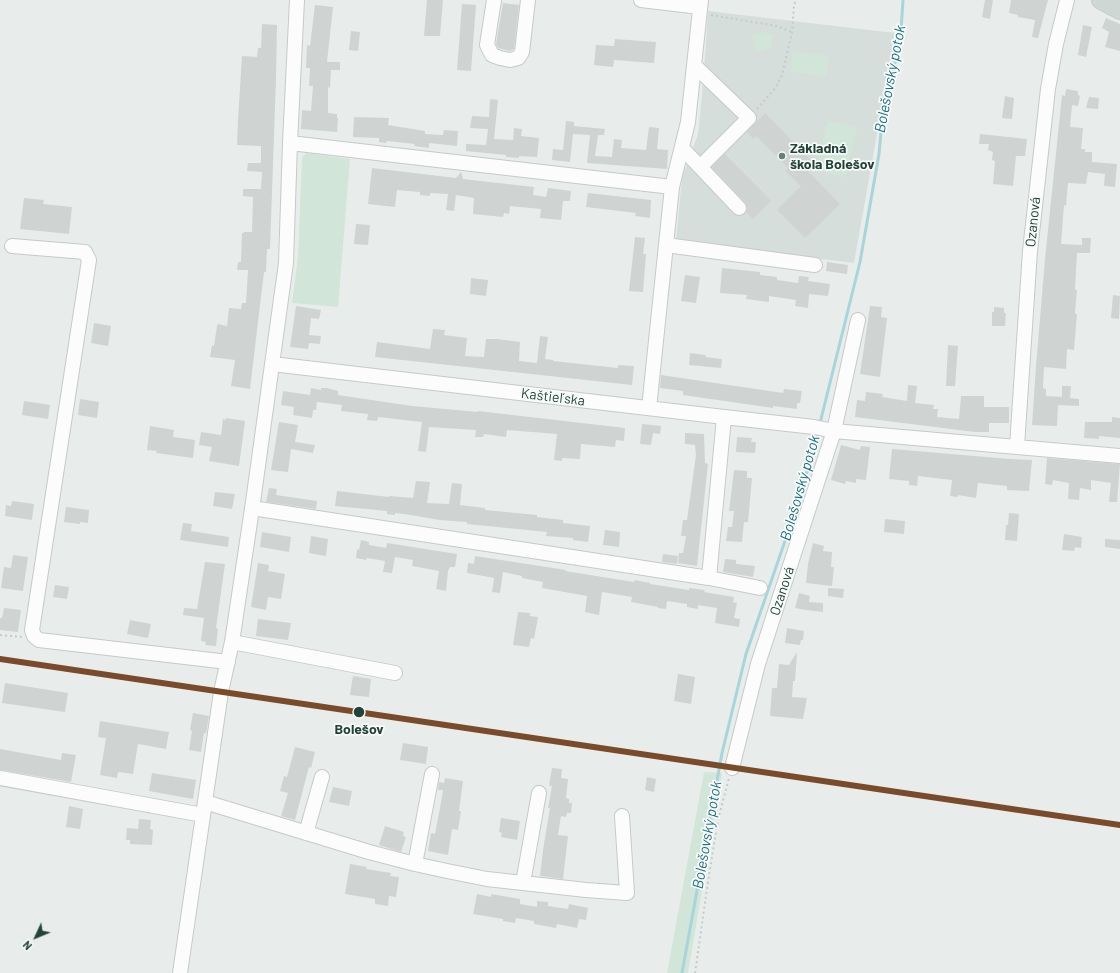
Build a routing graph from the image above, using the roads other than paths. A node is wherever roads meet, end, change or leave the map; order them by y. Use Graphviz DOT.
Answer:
graph roads {
  1 [pos="297,0"];
  2 [pos="494,0"];
  3 [pos="528,0"];
  4 [pos="641,0"];
  5 [pos="1067,0"];
  6 [pos="1101,0"];
  7 [pos="702,7"];
  8 [pos="1120,10"];
  9 [pos="694,65"];
  10 [pos="290,143"];
  11 [pos="682,148"];
  12 [pos="700,167"];
  13 [pos="672,186"];
  14 [pos="739,208"];
  15 [pos="666,245"];
  16 [pos="12,246"];
  17 [pos="815,265"];
  18 [pos="858,320"];
  19 [pos="272,364"];
  20 [pos="649,408"];
  21 [pos="724,417"];
  22 [pos="824,429"];
  23 [pos="1017,446"];
  24 [pos="1120,456"];
  25 [pos="252,508"];
  26 [pos="709,578"];
  27 [pos="760,588"];
  28 [pos="232,642"];
  29 [pos="228,662"];
  30 [pos="395,673"];
  31 [pos="732,768"];
  32 [pos="432,774"];
  33 [pos="322,777"];
  34 [pos="0,778"];
  35 [pos="539,793"];
  36 [pos="204,809"];
  37 [pos="622,816"];
  38 [pos="306,833"];
  39 [pos="415,864"];
  40 [pos="523,883"];
  41 [pos="180,973"];
  1 -- 10 [label="street"];
  2 -- 3 [label="street"];
  4 -- 7 [label="street"];
  5 -- 23 [label="street, Ozanová"];
  6 -- 8 [label="main road"];
  7 -- 9 [label="street"];
  9 -- 11 [label="street"];
  9 -- 12 [label="street"];
  10 -- 13 [label="street"];
  10 -- 19 [label="street"];
  11 -- 12 [label="street"];
  11 -- 13 [label="street"];
  12 -- 14 [label="street"];
  13 -- 15 [label="street"];
  15 -- 17 [label="street"];
  15 -- 20 [label="street"];
  16 -- 29 [label="street"];
  18 -- 22 [label="street, Ozanová"];
  19 -- 20 [label="street, Kaštieľska"];
  19 -- 25 [label="street"];
  20 -- 21 [label="street, Kaštieľska"];
  21 -- 22 [label="street, Kaštieľska"];
  21 -- 26 [label="street"];
  22 -- 23 [label="street"];
  22 -- 31 [label="street, Ozanová"];
  23 -- 24 [label="street"];
  25 -- 26 [label="street"];
  25 -- 28 [label="street"];
  26 -- 27 [label="street"];
  28 -- 29 [label="street"];
  28 -- 30 [label="street"];
  29 -- 36 [label="street"];
  32 -- 39 [label="street"];
  33 -- 38 [label="street"];
  34 -- 36 [label="street"];
  35 -- 40 [label="street"];
  36 -- 38 [label="street"];
  36 -- 41 [label="street"];
  37 -- 40 [label="street"];
  38 -- 39 [label="street"];
  39 -- 40 [label="street"];
}
